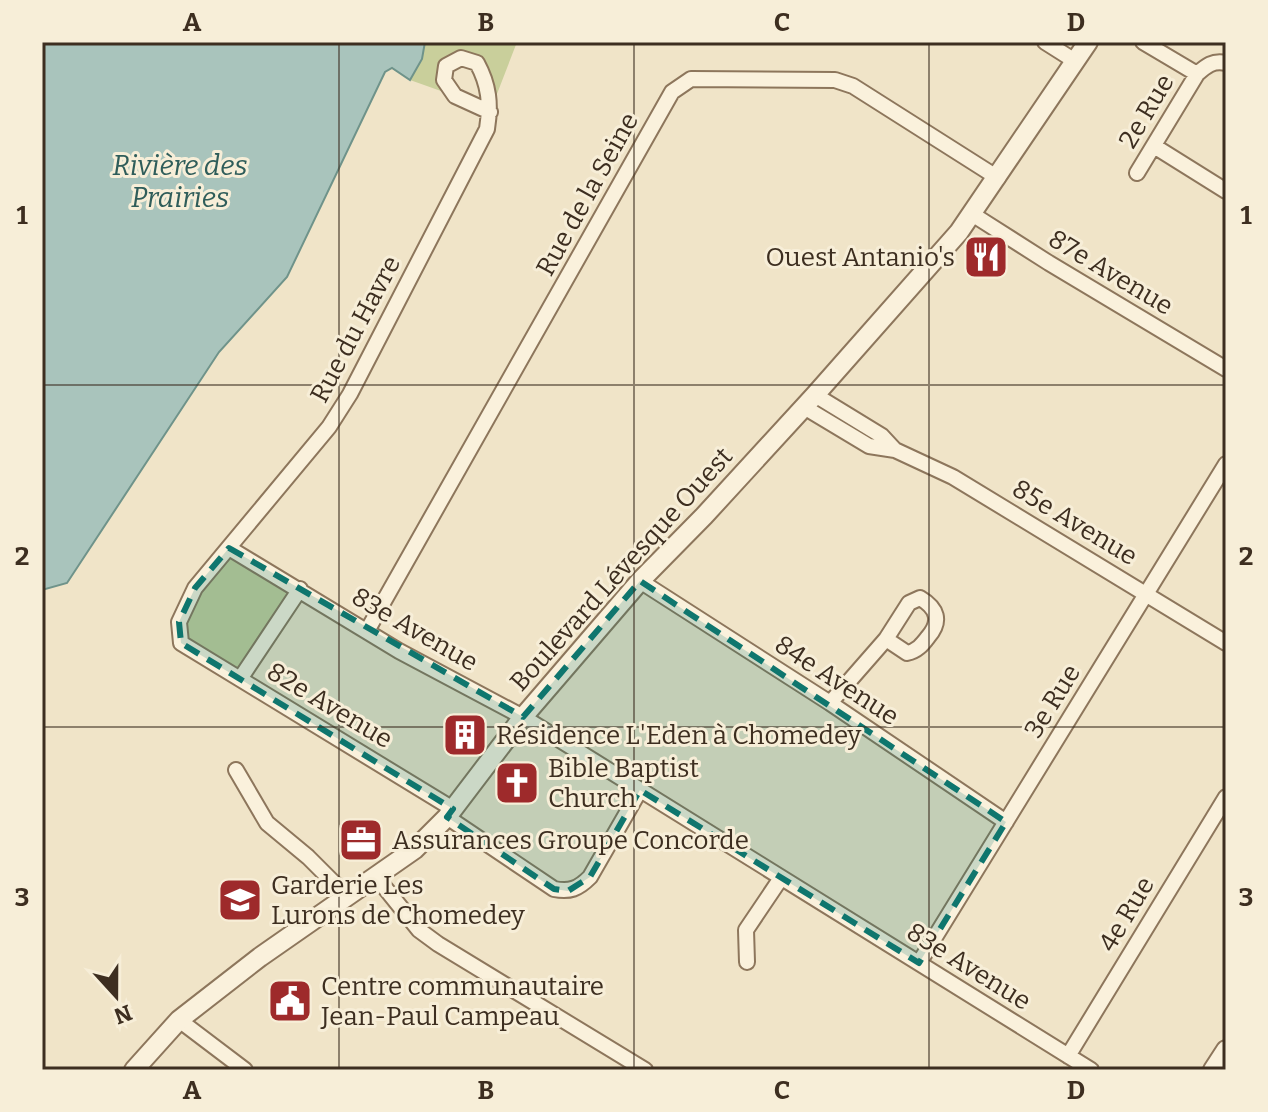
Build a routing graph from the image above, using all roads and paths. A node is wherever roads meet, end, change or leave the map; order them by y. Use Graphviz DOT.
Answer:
graph roads {
  1 [pos="1045,42"];
  2 [pos="1088,42"];
  3 [pos="1143,42"];
  4 [pos="1075,61"];
  5 [pos="1226,63"];
  6 [pos="1197,74"];
  7 [pos="490,112"];
  8 [pos="1154,146"];
  9 [pos="1137,173"];
  10 [pos="998,178"];
  11 [pos="1226,191"];
  12 [pos="972,214"];
  13 [pos="1226,369"];
  14 [pos="809,401"];
  15 [pos="1226,464"];
  16 [pos="229,548"];
  17 [pos="640,581"];
  18 [pos="300,589"];
  19 [pos="1147,593"];
  20 [pos="367,631"];
  21 [pos="886,639"];
  22 [pos="181,643"];
  23 [pos="1226,643"];
  24 [pos="240,679"];
  25 [pos="830,703"];
  26 [pos="523,717"];
  27 [pos="236,770"];
  28 [pos="640,790"];
  29 [pos="1226,797"];
  30 [pos="450,813"];
  31 [pos="1006,822"];
  32 [pos="377,878"];
  33 [pos="781,878"];
  34 [pos="348,897"];
  35 [pos="747,962"];
  36 [pos="919,963"];
  37 [pos="179,1020"];
  38 [pos="1226,1050"];
  39 [pos="1068,1056"];
  40 [pos="134,1070"];
  41 [pos="245,1070"];
  42 [pos="645,1070"];
  43 [pos="1091,1070"];
  44 [pos="1213,1070"];
  1 -- 4 [label="street"];
  2 -- 4 [label="street, Boulevard Lévesque Ouest"];
  3 -- 6 [label="street"];
  4 -- 10 [label="street, Boulevard Lévesque Ouest"];
  5 -- 6 [label="street"];
  6 -- 8 [label="street, 2e Rue"];
  7 -- 16 [label="street, Rue du Havre"];
  8 -- 9 [label="street, 2e Rue"];
  8 -- 11 [label="street"];
  10 -- 12 [label="street, Boulevard Lévesque Ouest"];
  10 -- 20 [label="street, Rue de la Seine"];
  12 -- 13 [label="street, 87e Avenue"];
  12 -- 14 [label="street, Boulevard Lévesque Ouest"];
  14 -- 17 [label="street, Boulevard Lévesque Ouest"];
  14 -- 19 [label="street, 85e Avenue"];
  15 -- 19 [label="street, 3e Rue"];
  16 -- 18 [label="street, 83e Avenue"];
  16 -- 22 [label="street, Rue du Havre"];
  17 -- 25 [label="street, 84e Avenue"];
  17 -- 26 [label="street, Boulevard Lévesque Ouest"];
  18 -- 20 [label="street, 83e Avenue"];
  18 -- 24 [label="street"];
  19 -- 23 [label="street, 85e Avenue"];
  19 -- 31 [label="street, 3e Rue"];
  20 -- 26 [label="street, 83e Avenue"];
  21 -- 25 [label="street"];
  22 -- 24 [label="street, 82e Avenue"];
  24 -- 30 [label="street, 82e Avenue"];
  25 -- 31 [label="street, 84e Avenue"];
  26 -- 28 [label="street, 83e Avenue"];
  26 -- 30 [label="street, Boulevard Lévesque Ouest"];
  27 -- 34 [label="street"];
  28 -- 30 [label="street, 82e Avenue"];
  28 -- 33 [label="street, 83e Avenue"];
  29 -- 39 [label="street, 4e Rue"];
  30 -- 32 [label="street, Boulevard Lévesque Ouest"];
  31 -- 36 [label="street, 3e Rue"];
  32 -- 34 [label="street, Boulevard Lévesque Ouest"];
  32 -- 42 [label="street"];
  33 -- 35 [label="street"];
  33 -- 36 [label="street, 83e Avenue"];
  34 -- 37 [label="street, Boulevard Lévesque Ouest"];
  36 -- 39 [label="street, 83e Avenue"];
  37 -- 40 [label="street, Boulevard Lévesque Ouest"];
  37 -- 41 [label="street"];
  38 -- 44 [label="street"];
  39 -- 43 [label="street, 83e Avenue"];
}
